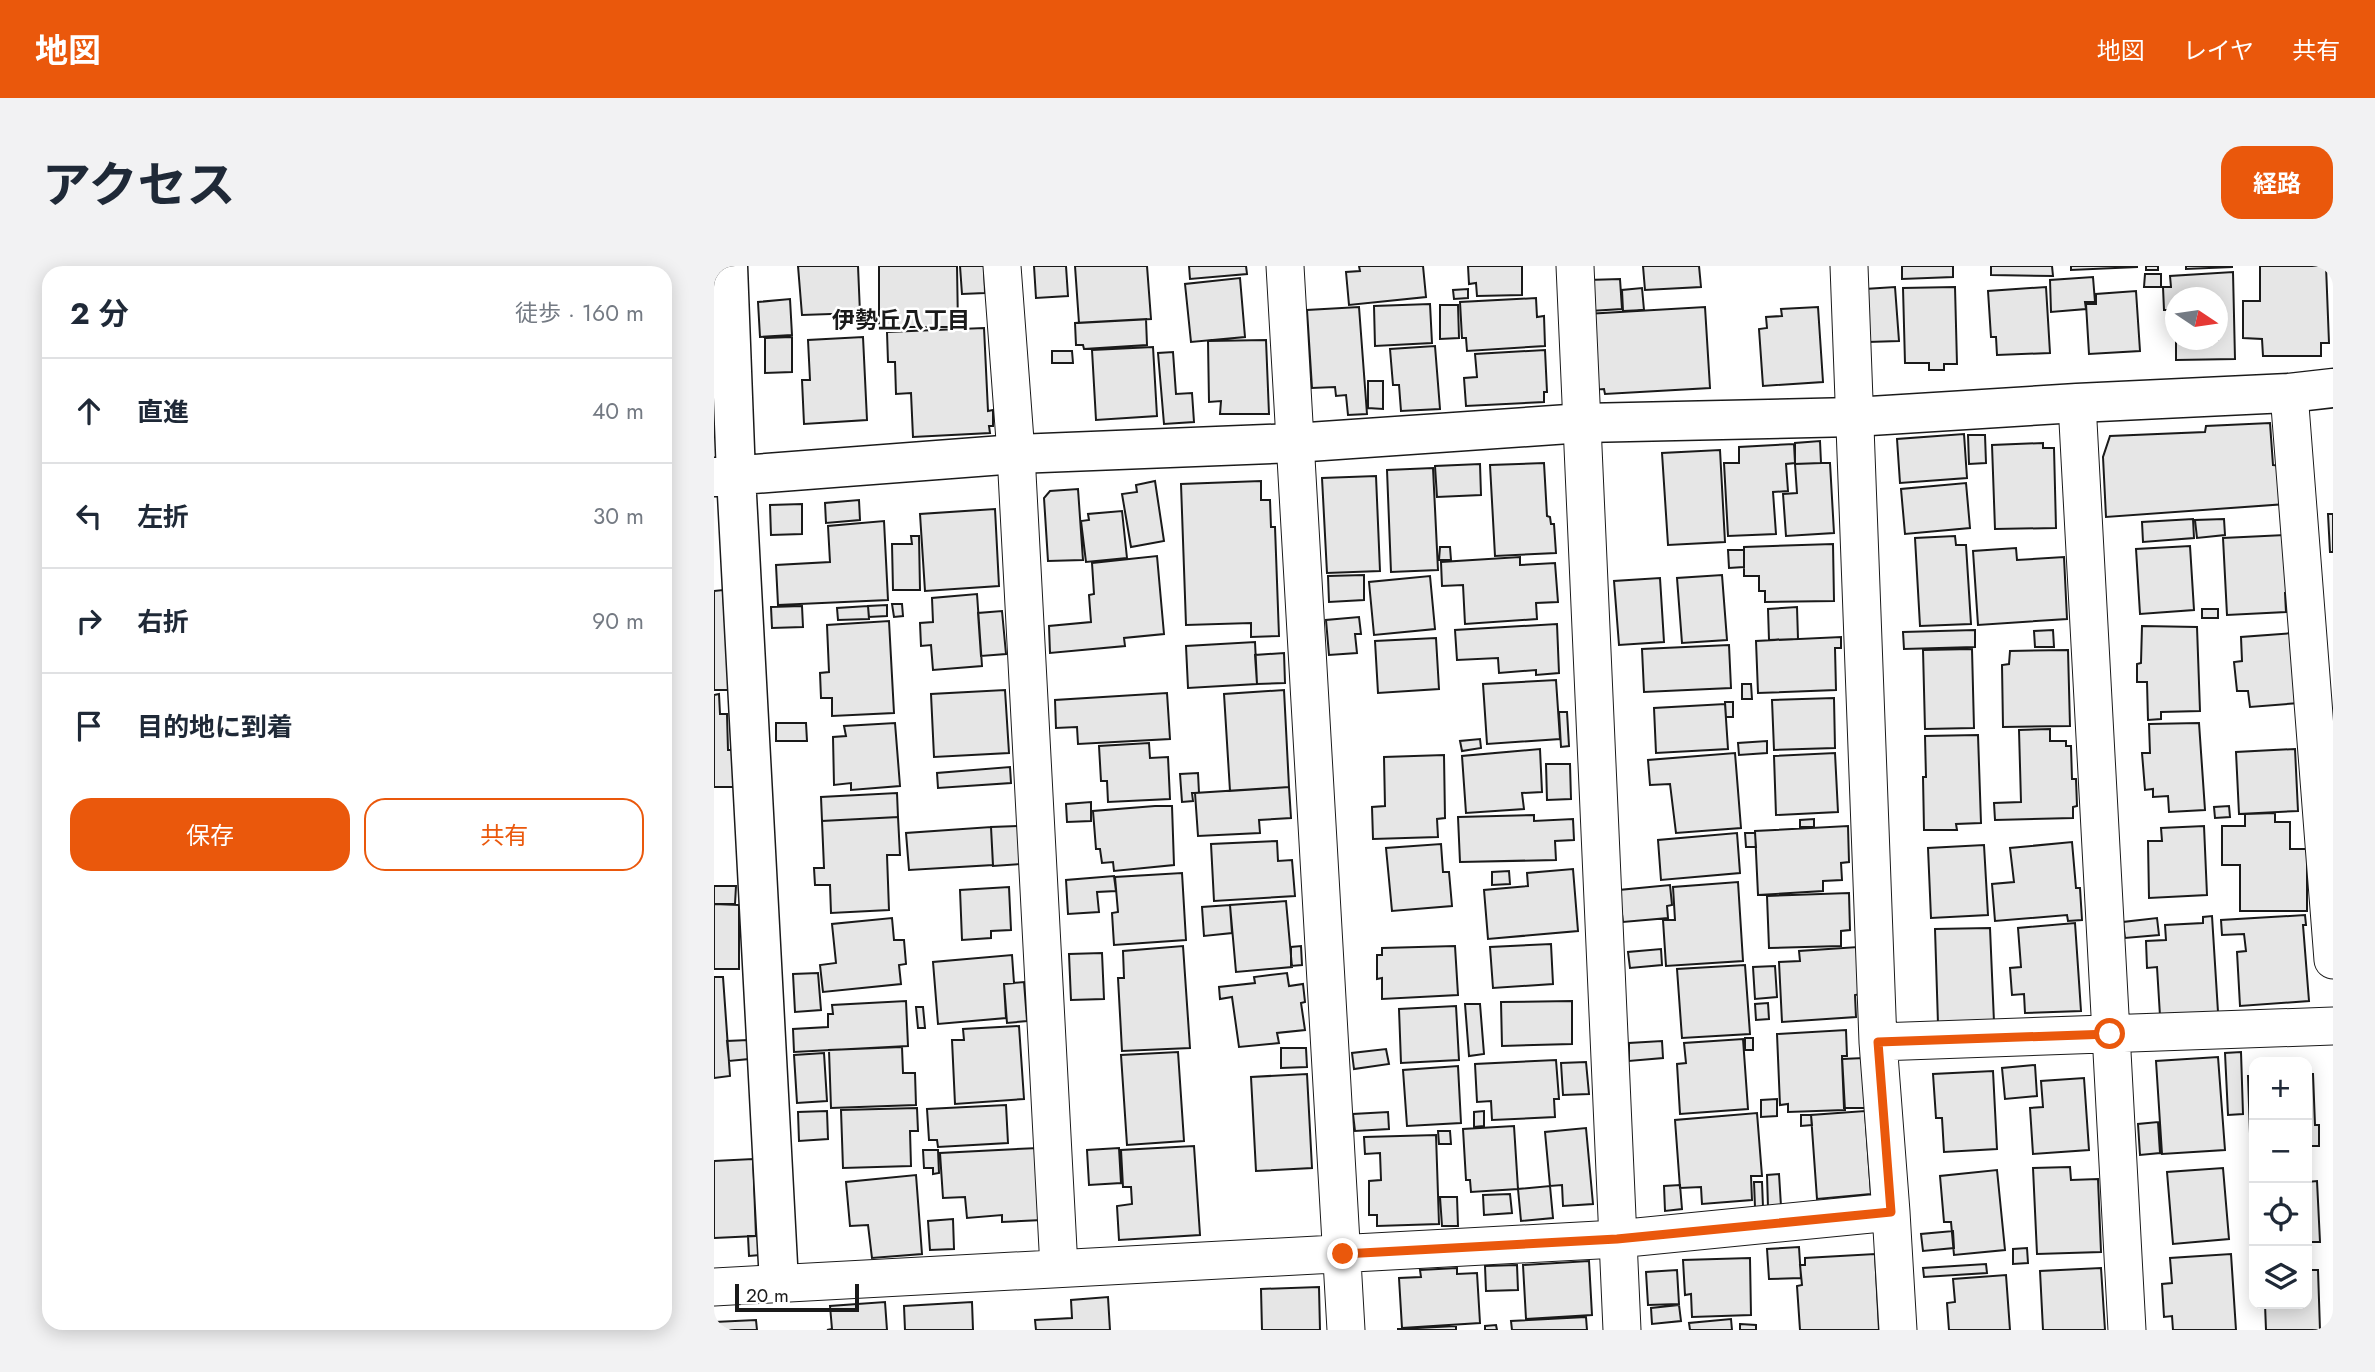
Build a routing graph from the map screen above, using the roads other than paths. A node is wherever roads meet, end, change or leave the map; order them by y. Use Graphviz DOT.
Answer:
graph roads {
  1 [pos="728,266"];
  2 [pos="1002,266"];
  3 [pos="1285,266"];
  4 [pos="1575,266"];
  5 [pos="1849,266"];
  6 [pos="2333,388"];
  7 [pos="2289,393"];
  8 [pos="2077,403"];
  9 [pos="1854,417"];
  10 [pos="1583,423"];
  11 [pos="1294,443"];
  12 [pos="1016,454"];
  13 [pos="725,477"];
  14 [pos="2333,960"];
  15 [pos="2333,1026"];
  16 [pos="2110,1034"];
  17 [pos="1878,1042"];
  18 [pos="1891,1212"];
  19 [pos="1617,1239"];
  20 [pos="1343,1254"];
  21 [pos="1059,1268"];
  22 [pos="779,1283"];
  23 [pos="714,1286"];
  24 [pos="1346,1330"];
  25 [pos="1622,1330"];
  26 [pos="1898,1330"];
  27 [pos="2127,1330"];
  1 -- 13 [label="street"];
  2 -- 12 [label="street"];
  3 -- 11 [label="street"];
  4 -- 10 [label="street"];
  5 -- 9 [label="street"];
  6 -- 7 [label="street"];
  7 -- 8 [label="street"];
  7 -- 14 [label="street"];
  8 -- 9 [label="street"];
  8 -- 16 [label="street"];
  9 -- 10 [label="street"];
  9 -- 17 [label="street"];
  10 -- 11 [label="street"];
  10 -- 19 [label="street"];
  11 -- 12 [label="street"];
  11 -- 20 [label="street"];
  12 -- 13 [label="street"];
  12 -- 21 [label="street"];
  13 -- 22 [label="street"];
  15 -- 16 [label="street"];
  16 -- 17 [label="street"];
  16 -- 27 [label="street"];
  17 -- 18 [label="street"];
  18 -- 19 [label="street"];
  18 -- 26 [label="street"];
  19 -- 20 [label="street"];
  19 -- 25 [label="street"];
  20 -- 21 [label="street"];
  20 -- 24 [label="street"];
  21 -- 22 [label="street"];
  22 -- 23 [label="street"];
}
